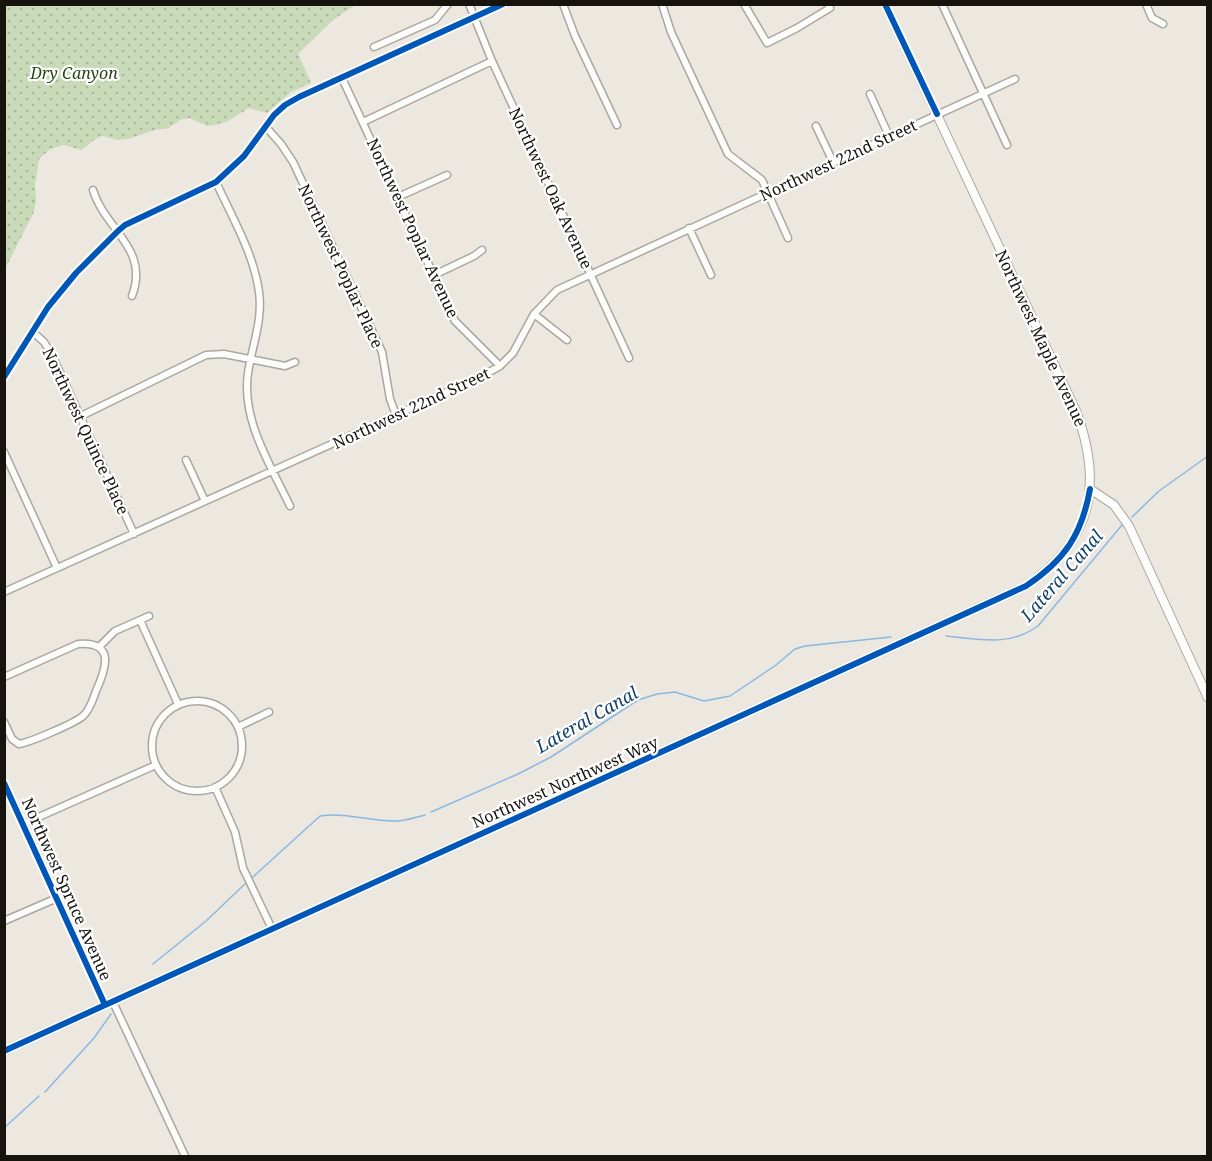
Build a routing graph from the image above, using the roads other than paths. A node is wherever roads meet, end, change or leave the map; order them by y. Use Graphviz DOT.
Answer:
graph roads {
  1 [pos="448,4"];
  2 [pos="470,4"];
  3 [pos="503,4"];
  4 [pos="563,4"];
  5 [pos="662,4"];
  6 [pos="744,4"];
  7 [pos="885,4"];
  8 [pos="942,4"];
  9 [pos="1146,4"];
  10 [pos="829,6"];
  11 [pos="476,17"];
  12 [pos="1163,24"];
  13 [pos="374,47"];
  14 [pos="492,61"];
  15 [pos="342,78"];
  16 [pos="1015,79"];
  17 [pos="870,94"];
  18 [pos="984,94"];
  19 [pos="937,114"];
  20 [pos="363,122"];
  21 [pos="617,125"];
  22 [pos="265,126"];
  23 [pos="816,126"];
  24 [pos="890,136"];
  25 [pos="1007,144"];
  26 [pos="833,162"];
  27 [pos="447,175"];
  28 [pos="216,182"];
  29 [pos="93,190"];
  30 [pos="767,193"];
  31 [pos="398,197"];
  32 [pos="689,228"];
  33 [pos="118,231"];
  34 [pos="789,238"];
  35 [pos="482,250"];
  36 [pos="591,273"];
  37 [pos="434,275"];
  38 [pos="711,275"];
  39 [pos="132,296"];
  40 [pos="534,314"];
  41 [pos="33,332"];
  42 [pos="567,340"];
  43 [pos="251,358"];
  44 [pos="629,358"];
  45 [pos="295,362"];
  46 [pos="500,366"];
  47 [pos="4,377"];
  48 [pos="396,415"];
  49 [pos="79,417"];
  50 [pos="4,452"];
  51 [pos="186,460"];
  52 [pos="273,471"];
  53 [pos="1090,489"];
  54 [pos="205,501"];
  55 [pos="290,506"];
  56 [pos="134,534"];
  57 [pos="57,568"];
  58 [pos="4,592"];
  59 [pos="149,616"];
  60 [pos="140,620"];
  61 [pos="99,647"];
  62 [pos="4,677"];
  63 [pos="1208,698"];
  64 [pos="178,704"];
  65 [pos="269,712"];
  66 [pos="4,722"];
  67 [pos="238,727"];
  68 [pos="156,765"];
  69 [pos="4,783"];
  70 [pos="215,787"];
  71 [pos="23,824"];
  72 [pos="57,898"];
  73 [pos="4,912"];
  74 [pos="6,921"];
  75 [pos="272,929"];
  76 [pos="109,1004"];
  77 [pos="4,1051"];
  78 [pos="185,1156"];
  1 -- 13 [label="street"];
  2 -- 11 [label="street, Northwest Oak Avenue"];
  3 -- 11 [label="street"];
  4 -- 21 [label="street"];
  5 -- 30 [label="street"];
  6 -- 10 [label="street"];
  7 -- 19 [label="street, Northwest Maple Avenue"];
  8 -- 18 [label="street"];
  9 -- 12 [label="street"];
  11 -- 14 [label="street, Northwest Oak Avenue"];
  11 -- 15 [label="street"];
  14 -- 20 [label="street"];
  14 -- 36 [label="street, Northwest Oak Avenue"];
  15 -- 20 [label="street, Northwest Poplar Avenue"];
  15 -- 22 [label="street"];
  16 -- 18 [label="street, Northwest 22nd Street"];
  17 -- 24 [label="street"];
  18 -- 19 [label="street, Northwest 22nd Street"];
  18 -- 25 [label="street"];
  19 -- 24 [label="street, Northwest 22nd Street"];
  19 -- 53 [label="street, Northwest Maple Avenue"];
  20 -- 31 [label="street, Northwest Poplar Avenue"];
  22 -- 28 [label="street"];
  22 -- 48 [label="street, Northwest Poplar Place"];
  23 -- 26 [label="street"];
  24 -- 26 [label="street, Northwest 22nd Street"];
  26 -- 30 [label="street, Northwest 22nd Street"];
  27 -- 31 [label="street"];
  28 -- 33 [label="street"];
  28 -- 43 [label="street"];
  29 -- 33 [label="street"];
  30 -- 32 [label="street, Northwest 22nd Street"];
  30 -- 34 [label="street"];
  31 -- 37 [label="street, Northwest Poplar Avenue"];
  32 -- 36 [label="street, Northwest 22nd Street"];
  32 -- 38 [label="street"];
  33 -- 39 [label="street"];
  33 -- 41 [label="street"];
  35 -- 37 [label="street"];
  36 -- 40 [label="street, Northwest 22nd Street"];
  36 -- 44 [label="street, Northwest Oak Avenue"];
  37 -- 46 [label="street, Northwest Poplar Avenue"];
  40 -- 42 [label="street"];
  40 -- 46 [label="street, Northwest 22nd Street"];
  41 -- 47 [label="street"];
  41 -- 49 [label="street, Northwest Quince Place"];
  43 -- 45 [label="street"];
  43 -- 49 [label="street"];
  43 -- 52 [label="street"];
  46 -- 48 [label="street, Northwest 22nd Street"];
  48 -- 52 [label="street, Northwest 22nd Street"];
  49 -- 56 [label="street, Northwest Quince Place"];
  50 -- 57 [label="street"];
  51 -- 54 [label="street"];
  52 -- 54 [label="street, Northwest 22nd Street"];
  52 -- 55 [label="street"];
  53 -- 63 [label="street"];
  53 -- 75 [label="street, Northwest Northwest Way"];
  54 -- 56 [label="street, Northwest 22nd Street"];
  56 -- 57 [label="street, Northwest 22nd Street"];
  57 -- 58 [label="street, Northwest 22nd Street"];
  59 -- 60 [label="street"];
  60 -- 61 [label="street"];
  60 -- 64 [label="street"];
  61 -- 62 [label="street"];
  61 -- 66 [label="street"];
  64 -- 67 [label="street"];
  64 -- 68 [label="street"];
  65 -- 67 [label="street"];
  67 -- 70 [label="street"];
  68 -- 70 [label="street"];
  68 -- 71 [label="street"];
  69 -- 71 [label="street, Northwest Spruce Avenue"];
  70 -- 75 [label="street"];
  71 -- 72 [label="street, Northwest Spruce Avenue"];
  72 -- 74 [label="street"];
  72 -- 76 [label="street, Northwest Spruce Avenue"];
  73 -- 74 [label="street"];
  75 -- 76 [label="street, Northwest Northwest Way"];
  76 -- 77 [label="street, Northwest Northwest Way"];
  76 -- 78 [label="street, Northwest Spruce Avenue"];
}
